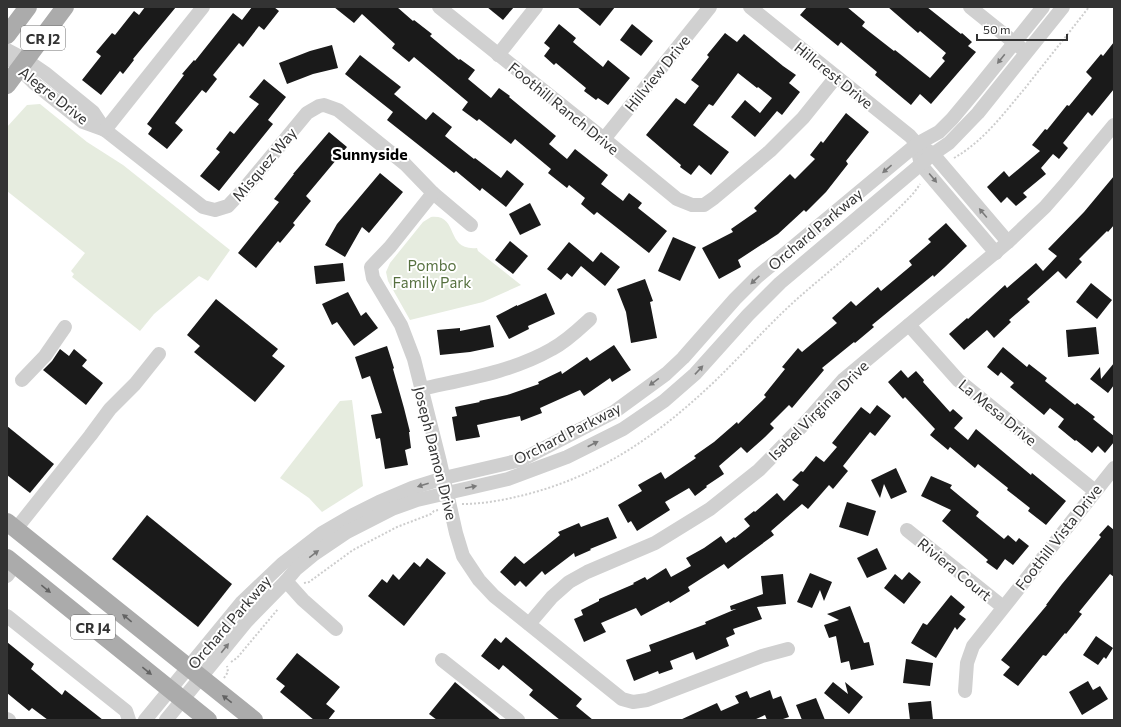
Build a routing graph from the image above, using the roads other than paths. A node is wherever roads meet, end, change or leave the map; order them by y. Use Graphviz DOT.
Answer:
graph roads {
  1 [pos="28,7"];
  2 [pos="65,7"];
  3 [pos="203,7"];
  4 [pos="439,7"];
  5 [pos="536,7"];
  6 [pos="710,7"];
  7 [pos="750,7"];
  8 [pos="970,7"];
  9 [pos="1043,7"];
  10 [pos="1063,7"];
  11 [pos="7,35"];
  12 [pos="1014,43"];
  13 [pos="7,50"];
  14 [pos="1026,53"];
  15 [pos="498,54"];
  16 [pos="7,55"];
  17 [pos="23,64"];
  18 [pos="836,77"];
  19 [pos="7,85"];
  20 [pos="1114,125"];
  21 [pos="105,130"];
  22 [pos="604,139"];
  23 [pos="917,144"];
  24 [pos="933,154"];
  25 [pos="921,164"];
  26 [pos="181,190"];
  27 [pos="433,192"];
  28 [pos="471,225"];
  29 [pos="1008,242"];
  30 [pos="996,253"];
  31 [pos="590,319"];
  32 [pos="909,325"];
  33 [pos="65,327"];
  34 [pos="159,354"];
  35 [pos="22,380"];
  36 [pos="421,389"];
  37 [pos="1114,468"];
  38 [pos="444,478"];
  39 [pos="1095,491"];
  40 [pos="446,492"];
  41 [pos="11,525"];
  42 [pos="907,530"];
  43 [pos="10,566"];
  44 [pos="286,581"];
  45 [pos="1003,607"];
  46 [pos="7,616"];
  47 [pos="529,624"];
  48 [pos="336,629"];
  49 [pos="788,649"];
  50 [pos="442,660"];
  51 [pos="195,673"];
  52 [pos="965,691"];
  53 [pos="177,695"];
  54 [pos="129,720"];
  55 [pos="145,720"];
  56 [pos="166,720"];
  57 [pos="208,720"];
  58 [pos="254,720"];
  59 [pos="518,720"];
  1 -- 11 [label="main road, CR J2"];
  2 -- 17 [label="main road, CR J2"];
  3 -- 21 [label="street"];
  4 -- 15 [label="street, Foothill Ranch Drive"];
  5 -- 15 [label="street"];
  6 -- 22 [label="street, Hillview Drive"];
  7 -- 18 [label="street, Hillcrest Drive"];
  8 -- 12 [label="street"];
  9 -- 12 [label="street, Orchard Parkway"];
  10 -- 14 [label="street, Orchard Parkway"];
  12 -- 14 [label="street"];
  12 -- 23 [label="street, Orchard Parkway, one-way"];
  13 -- 17 [label="street, Alegre Drive"];
  14 -- 24 [label="street, Orchard Parkway"];
  15 -- 22 [label="street, Foothill Ranch Drive"];
  16 -- 17 [label="street, Alegre Drive"];
  17 -- 19 [label="main road, CR J2"];
  17 -- 21 [label="street, Alegre Drive"];
  18 -- 22 [label="street, Foothill Ranch Drive"];
  18 -- 23 [label="street, Hillcrest Drive"];
  20 -- 29 [label="street, Isabel Virginia Drive"];
  21 -- 26 [label="street, Alegre Drive"];
  23 -- 24 [label="street, Hillcrest Drive"];
  23 -- 25 [label="street"];
  23 -- 38 [label="street, Orchard Parkway, one-way"];
  24 -- 25 [label="street, Orchard Parkway"];
  29 -- 24 [label="street, Hillcrest Drive, one-way"];
  25 -- 30 [label="street, one-way"];
  40 -- 25 [label="street, Orchard Parkway, one-way"];
  26 -- 27 [label="street, Misquez Way"];
  27 -- 28 [label="street"];
  27 -- 36 [label="street, Joseph Damon Drive"];
  29 -- 30 [label="street, Isabel Virginia Drive"];
  30 -- 32 [label="street, Isabel Virginia Drive"];
  31 -- 36 [label="street"];
  32 -- 39 [label="street, La Mesa Drive"];
  32 -- 47 [label="street, Isabel Virginia Drive"];
  33 -- 35 [label="street"];
  34 -- 41 [label="street"];
  36 -- 38 [label="street, Joseph Damon Drive"];
  37 -- 39 [label="street, Foothill Vista Drive"];
  38 -- 40 [label="street, Joseph Damon Drive"];
  38 -- 51 [label="street, Orchard Parkway, one-way"];
  39 -- 45 [label="street, Foothill Vista Drive"];
  44 -- 40 [label="street, Orchard Parkway, one-way"];
  40 -- 47 [label="street, Joseph Damon Drive"];
  51 -- 41 [label="main road, CR J4, one-way"];
  42 -- 45 [label="street, Riviera Court"];
  43 -- 53 [label="main road, CR J4, one-way"];
  44 -- 48 [label="street"];
  51 -- 44 [label="street, Orchard Parkway, one-way"];
  45 -- 52 [label="street, Foothill Vista Drive"];
  46 -- 54 [label="street"];
  47 -- 49 [label="street, Joseph Damon Drive"];
  50 -- 59 [label="street"];
  51 -- 53 [label="street, Orchard Parkway"];
  58 -- 51 [label="main road, CR J4, one-way"];
  53 -- 55 [label="street, Orchard Parkway"];
  53 -- 56 [label="street"];
  53 -- 57 [label="main road, CR J4"];
}
